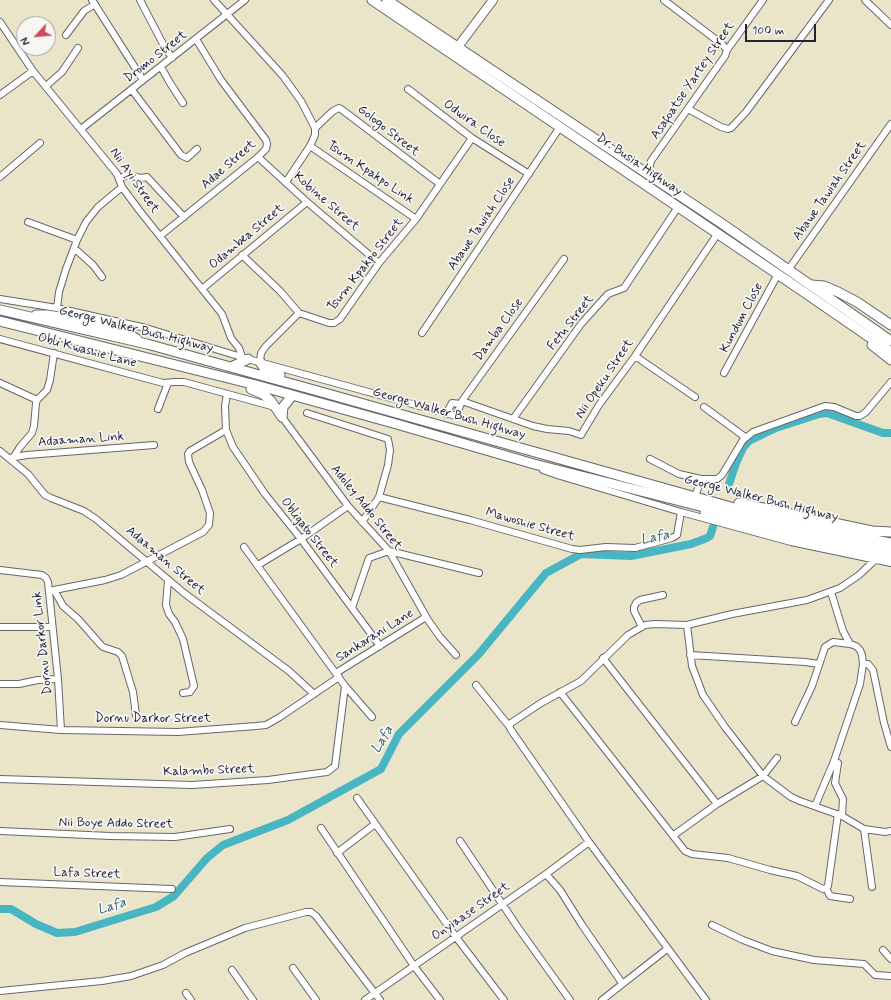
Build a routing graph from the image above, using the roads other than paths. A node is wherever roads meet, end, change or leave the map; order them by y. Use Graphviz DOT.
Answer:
graph roads {
  1 [pos="140,0"];
  2 [pos="214,0"];
  3 [pos="244,0"];
  4 [pos="372,0"];
  5 [pos="387,0"];
  6 [pos="493,0"];
  7 [pos="664,0"];
  8 [pos="763,0"];
  9 [pos="829,0"];
  10 [pos="865,0"];
  11 [pos="94,2"];
  12 [pos="228,14"];
  13 [pos="0,22"];
  14 [pos="891,25"];
  15 [pos="66,35"];
  16 [pos="196,39"];
  17 [pos="78,48"];
  18 [pos="727,50"];
  19 [pos="457,52"];
  20 [pos="172,58"];
  21 [pos="161,67"];
  22 [pos="33,71"];
  23 [pos="143,80"];
  24 [pos="46,86"];
  25 [pos="408,89"];
  26 [pos="132,90"];
  27 [pos="0,95"];
  28 [pos="183,103"];
  29 [pos="688,109"];
  30 [pos="891,124"];
  31 [pos="315,128"];
  32 [pos="560,128"];
  33 [pos="81,129"];
  34 [pos="472,138"];
  35 [pos="40,143"];
  36 [pos="310,146"];
  37 [pos="197,149"];
  38 [pos="258,157"];
  39 [pos="529,174"];
  40 [pos="0,177"];
  41 [pos="651,177"];
  42 [pos="119,179"];
  43 [pos="286,182"];
  44 [pos="440,184"];
  45 [pos="122,187"];
  46 [pos="307,202"];
  47 [pos="678,207"];
  48 [pos="184,217"];
  49 [pos="416,219"];
  50 [pos="28,222"];
  51 [pos="718,233"];
  52 [pos="160,236"];
  53 [pos="77,240"];
  54 [pos="74,248"];
  55 [pos="242,255"];
  56 [pos="564,259"];
  57 [pos="379,263"];
  58 [pos="788,270"];
  59 [pos="778,274"];
  60 [pos="102,277"];
  61 [pos="810,285"];
  62 [pos="202,289"];
  63 [pos="0,299"];
  64 [pos="57,308"];
  65 [pos="0,310"];
  66 [pos="299,313"];
  67 [pos="0,321"];
  68 [pos="851,324"];
  69 [pos="891,325"];
  70 [pos="422,333"];
  71 [pos="0,339"];
  72 [pos="891,341"];
  73 [pos="891,352"];
  74 [pos="54,353"];
  75 [pos="635,356"];
  76 [pos="245,358"];
  77 [pos="891,360"];
  78 [pos="260,362"];
  79 [pos="180,366"];
  80 [pos="231,367"];
  81 [pos="724,373"];
  82 [pos="891,382"];
  83 [pos="0,383"];
  84 [pos="168,383"];
  85 [pos="314,390"];
  86 [pos="227,394"];
  87 [pos="292,396"];
  88 [pos="695,397"];
  89 [pos="37,400"];
  90 [pos="461,403"];
  91 [pos="275,407"];
  92 [pos="704,407"];
  93 [pos="158,409"];
  94 [pos="307,412"];
  95 [pos="446,414"];
  96 [pos="282,416"];
  97 [pos="513,419"];
  98 [pos="226,430"];
  99 [pos="746,437"];
  100 [pos="154,445"];
  101 [pos="0,451"];
  102 [pos="11,458"];
  103 [pos="650,459"];
  104 [pos="534,464"];
  105 [pos="702,479"];
  106 [pos="378,497"];
  107 [pos="699,498"];
  108 [pos="348,506"];
  109 [pos="680,512"];
  110 [pos="362,522"];
  111 [pos="891,532"];
  112 [pos="301,539"];
  113 [pos="891,543"];
  114 [pos="244,546"];
  115 [pos="868,546"];
  116 [pos="389,551"];
  117 [pos="891,551"];
  118 [pos="891,558"];
  119 [pos="875,560"];
  120 [pos="148,562"];
  121 [pos="891,563"];
  122 [pos="258,565"];
  123 [pos="0,570"];
  124 [pos="479,574"];
  125 [pos="168,580"];
  126 [pos="52,591"];
  127 [pos="831,592"];
  128 [pos="663,595"];
  129 [pos="352,608"];
  130 [pos="426,617"];
  131 [pos="687,625"];
  132 [pos="0,627"];
  133 [pos="52,627"];
  134 [pos="642,627"];
  135 [pos="850,644"];
  136 [pos="380,646"];
  137 [pos="456,655"];
  138 [pos="690,655"];
  139 [pos="603,658"];
  140 [pos="819,664"];
  141 [pos="863,664"];
  142 [pos="338,675"];
  143 [pos="58,679"];
  144 [pos="0,684"];
  145 [pos="476,685"];
  146 [pos="345,686"];
  147 [pos="560,692"];
  148 [pos="183,693"];
  149 [pos="314,694"];
  150 [pos="136,714"];
  151 [pos="372,717"];
  152 [pos="795,722"];
  153 [pos="0,725"];
  154 [pos="510,726"];
  155 [pos="61,730"];
  156 [pos="891,747"];
  157 [pos="777,758"];
  158 [pos="838,763"];
  159 [pos="762,776"];
  160 [pos="0,779"];
  161 [pos="357,798"];
  162 [pos="716,804"];
  163 [pos="815,806"];
  164 [pos="840,815"];
  165 [pos="376,824"];
  166 [pos="321,828"];
  167 [pos="230,829"];
  168 [pos="864,829"];
  169 [pos="0,831"];
  170 [pos="891,831"];
  171 [pos="674,835"];
  172 [pos="460,841"];
  173 [pos="589,842"];
  174 [pos="337,853"];
  175 [pos="546,874"];
  176 [pos="0,882"];
  177 [pos="872,887"];
  178 [pos="826,888"];
  179 [pos="172,889"];
  180 [pos="850,899"];
  181 [pos="502,904"];
  182 [pos="712,925"];
  183 [pos="456,937"];
  184 [pos="667,949"];
  185 [pos="883,950"];
  186 [pos="891,959"];
  187 [pos="414,966"];
  188 [pos="294,968"];
  189 [pos="232,970"];
  190 [pos="891,976"];
  191 [pos="622,983"];
  192 [pos="0,991"];
  193 [pos="186,993"];
  194 [pos="375,993"];
  195 [pos="704,999"];
  196 [pos="191,1000"];
  197 [pos="253,1000"];
  198 [pos="316,1000"];
  199 [pos="365,1000"];
  200 [pos="380,1000"];
  201 [pos="440,1000"];
  202 [pos="504,1000"];
  203 [pos="570,1000"];
  204 [pos="602,1000"];
  1 -- 20 [label="street"];
  2 -- 12 [label="street"];
  3 -- 12 [label="street, Dromo Street"];
  4 -- 19 [label="highway, Dr. Busia Highway"];
  5 -- 19 [label="highway, Dr. Busia Highway"];
  6 -- 19 [label="main road"];
  7 -- 18 [label="street"];
  8 -- 18 [label="street, Asafoatse Yartey Street"];
  9 -- 29 [label="street"];
  10 -- 14 [label="street"];
  11 -- 15 [label="street"];
  11 -- 23 [label="street"];
  12 -- 16 [label="street, Dromo Street"];
  12 -- 31 [label="street"];
  13 -- 22 [label="street, Nii Ayi Street"];
  16 -- 20 [label="street, Dromo Street"];
  16 -- 38 [label="street, Adae Street"];
  17 -- 24 [label="street"];
  18 -- 29 [label="street, Asafoatse Yartey Street"];
  19 -- 32 [label="highway, Dr. Busia Highway"];
  19 -- 41 [label="highway, Dr. Busia Highway"];
  20 -- 21 [label="street, Dromo Street"];
  21 -- 23 [label="street, Dromo Street"];
  21 -- 28 [label="street"];
  22 -- 24 [label="street, Nii Ayi Street"];
  22 -- 27 [label="street"];
  23 -- 26 [label="street, Dromo Street"];
  24 -- 33 [label="street, Nii Ayi Street"];
  25 -- 34 [label="street, Odwira Close"];
  26 -- 33 [label="street, Dromo Street"];
  26 -- 37 [label="street"];
  29 -- 41 [label="street, Asafoatse Yartey Street"];
  30 -- 58 [label="street, Abawe Tawiah Street"];
  31 -- 36 [label="street"];
  31 -- 44 [label="street, Gologo Street"];
  32 -- 39 [label="street, Abawe Tawiah Close"];
  32 -- 47 [label="highway, Dr. Busia Highway"];
  33 -- 42 [label="street, Nii Ayi Street"];
  34 -- 39 [label="street, Odwira Close"];
  34 -- 44 [label="street, Tsum Kpakpo Street"];
  35 -- 40 [label="street"];
  36 -- 43 [label="street"];
  36 -- 49 [label="street, Tsum Kpakpo Link"];
  38 -- 43 [label="street, Kobine Street"];
  38 -- 48 [label="street, Adae Street"];
  39 -- 70 [label="street, Abawe Tawiah Close"];
  41 -- 58 [label="highway, Dr. Busia Highway"];
  42 -- 45 [label="street, Nii Ayi Street"];
  42 -- 48 [label="street"];
  43 -- 46 [label="street, Kobine Street"];
  44 -- 49 [label="street, Tsum Kpakpo Street"];
  45 -- 52 [label="street, Nii Ayi Street"];
  45 -- 53 [label="street"];
  46 -- 55 [label="street, Odambea Street"];
  46 -- 57 [label="street, Kobine Street"];
  47 -- 51 [label="highway, Dr. Busia Highway"];
  47 -- 97 [label="street, Fetu Street"];
  48 -- 52 [label="street, Adae Street"];
  49 -- 57 [label="street, Tsum Kpakpo Street"];
  50 -- 53 [label="street"];
  51 -- 59 [label="highway, Dr. Busia Highway"];
  51 -- 75 [label="street, Nii Opeku Street"];
  52 -- 62 [label="street, Nii Ayi Street"];
  53 -- 54 [label="street"];
  54 -- 60 [label="street"];
  54 -- 64 [label="street"];
  55 -- 62 [label="street, Odambea Street"];
  55 -- 66 [label="street"];
  56 -- 90 [label="street, Damba Close"];
  57 -- 66 [label="street, Tsum Kpakpo Street"];
  58 -- 61 [label="highway, Dr. Busia Highway"];
  59 -- 68 [label="highway, Dr. Busia Highway"];
  59 -- 81 [label="street, Kundum Close"];
  61 -- 69 [label="highway"];
  61 -- 72 [label="highway, Dr. Busia Highway"];
  62 -- 76 [label="street, Nii Ayi Street"];
  63 -- 64 [label="street"];
  64 -- 76 [label="street"];
  65 -- 80 [label="highway, George Walker Bush Highway"];
  66 -- 78 [label="street"];
  67 -- 79 [label="highway, George Walker Bush Highway"];
  68 -- 73 [label="highway, Dr. Busia Highway"];
  68 -- 77 [label="highway"];
  71 -- 74 [label="street, Obli Kwashie Lane"];
  74 -- 84 [label="street, Obli Kwashie Lane"];
  74 -- 89 [label="street"];
  75 -- 88 [label="street"];
  75 -- 97 [label="street, Nii Opeku Street"];
  76 -- 78 [label="street"];
  76 -- 80 [label="highway"];
  78 -- 85 [label="highway"];
  78 -- 95 [label="street"];
  79 -- 87 [label="highway, George Walker Bush Highway"];
  79 -- 91 [label="highway"];
  80 -- 85 [label="highway, George Walker Bush Highway"];
  82 -- 99 [label="street"];
  83 -- 89 [label="street"];
  84 -- 86 [label="street"];
  84 -- 93 [label="street"];
  85 -- 107 [label="highway, George Walker Bush Highway"];
  86 -- 91 [label="street"];
  86 -- 98 [label="street"];
  87 -- 96 [label="highway"];
  87 -- 104 [label="highway, George Walker Bush Highway"];
  89 -- 102 [label="street"];
  90 -- 95 [label="street"];
  90 -- 95 [label="street, Damba Close"];
  90 -- 97 [label="street, Nii Opeku Street"];
  91 -- 96 [label="highway"];
  92 -- 99 [label="street"];
  94 -- 106 [label="street"];
  96 -- 108 [label="street, Adoley Addo Street"];
  98 -- 112 [label="street, Obligato Street"];
  98 -- 120 [label="street"];
  99 -- 105 [label="street"];
  100 -- 102 [label="street, Adaaman Link"];
  101 -- 102 [label="street, Adaaman Street"];
  102 -- 120 [label="street, Adaaman Street"];
  103 -- 105 [label="street"];
  104 -- 109 [label="street, George Walker Bush Highway"];
  104 -- 115 [label="highway, George Walker Bush Highway"];
  105 -- 107 [label="street"];
  106 -- 109 [label="street, Mawoshie Street"];
  106 -- 110 [label="street"];
  107 -- 111 [label="highway"];
  107 -- 115 [label="highway, George Walker Bush Highway"];
  108 -- 110 [label="street, Adoley Addo Street"];
  108 -- 112 [label="street"];
  109 -- 119 [label="street, George Walker Bush Highway"];
  110 -- 116 [label="street, Adoley Addo Street"];
  112 -- 122 [label="street"];
  112 -- 129 [label="street, Obligato Street"];
  113 -- 115 [label="highway, George Walker Bush Highway"];
  114 -- 122 [label="street"];
  115 -- 117 [label="highway, George Walker Bush Highway"];
  115 -- 118 [label="highway"];
  116 -- 124 [label="street"];
  116 -- 129 [label="street"];
  116 -- 130 [label="street, Adoley Addo Street"];
  119 -- 121 [label="street, George Walker Bush Highway"];
  119 -- 127 [label="street"];
  120 -- 125 [label="street, Adaaman Street"];
  120 -- 126 [label="street"];
  122 -- 142 [label="street"];
  123 -- 126 [label="street, Dornu Darkor Link"];
  125 -- 148 [label="street"];
  125 -- 149 [label="street, Adaaman Street"];
  126 -- 133 [label="street, Dornu Darkor Link"];
  126 -- 150 [label="street"];
  127 -- 131 [label="street"];
  127 -- 135 [label="street"];
  128 -- 134 [label="street"];
  129 -- 136 [label="street, Obligato Street"];
  130 -- 136 [label="street, Sankarani Lane"];
  130 -- 137 [label="street, Adoley Addo Street"];
  131 -- 134 [label="street"];
  131 -- 138 [label="street"];
  132 -- 133 [label="street"];
  133 -- 143 [label="street, Dornu Darkor Link"];
  134 -- 139 [label="street"];
  135 -- 140 [label="street"];
  135 -- 141 [label="street"];
  136 -- 142 [label="street, Sankarani Lane"];
  138 -- 140 [label="street"];
  138 -- 159 [label="street"];
  139 -- 147 [label="street"];
  139 -- 162 [label="street"];
  140 -- 152 [label="street"];
  141 -- 156 [label="street"];
  141 -- 163 [label="street"];
  142 -- 146 [label="street"];
  142 -- 149 [label="street, Dornu Darkor Street"];
  143 -- 144 [label="street"];
  143 -- 155 [label="street, Dornu Darkor Link"];
  145 -- 154 [label="street"];
  146 -- 151 [label="street"];
  146 -- 160 [label="street, Kalambo Street"];
  147 -- 154 [label="street"];
  147 -- 171 [label="street"];
  149 -- 155 [label="street, Dornu Darkor Street"];
  153 -- 155 [label="street, Dornu Darkor Street"];
  154 -- 173 [label="street"];
  157 -- 159 [label="street"];
  158 -- 164 [label="street"];
  159 -- 162 [label="street"];
  159 -- 163 [label="street"];
  161 -- 165 [label="street"];
  162 -- 171 [label="street"];
  163 -- 164 [label="street"];
  164 -- 168 [label="street"];
  164 -- 178 [label="street"];
  165 -- 174 [label="street"];
  165 -- 183 [label="street"];
  166 -- 174 [label="street"];
  167 -- 169 [label="street, Nii Boye Addo Street"];
  168 -- 170 [label="street"];
  168 -- 177 [label="street"];
  171 -- 178 [label="street"];
  172 -- 181 [label="street"];
  173 -- 175 [label="street, Onyiaase Street"];
  173 -- 184 [label="street"];
  174 -- 187 [label="street"];
  175 -- 181 [label="street, Onyiaase Street"];
  175 -- 191 [label="street"];
  176 -- 179 [label="street, Lafa Street"];
  178 -- 180 [label="street"];
  181 -- 183 [label="street, Onyiaase Street"];
  181 -- 203 [label="street"];
  182 -- 190 [label="street"];
  183 -- 187 [label="street, Onyiaase Street"];
  183 -- 202 [label="street"];
  184 -- 191 [label="street"];
  184 -- 195 [label="street"];
  185 -- 186 [label="street"];
  187 -- 194 [label="street, Onyiaase Street"];
  187 -- 201 [label="street"];
  188 -- 198 [label="street"];
  189 -- 197 [label="street"];
  191 -- 204 [label="street"];
  192 -- 194 [label="street"];
  193 -- 196 [label="street"];
  194 -- 199 [label="street, Onyiaase Street"];
  194 -- 200 [label="street"];
}
